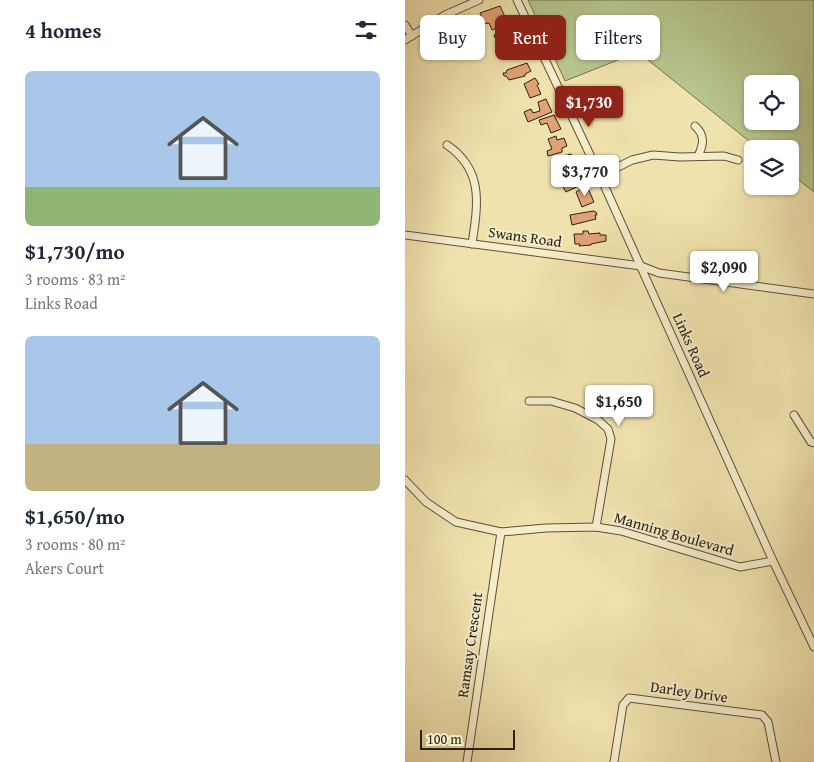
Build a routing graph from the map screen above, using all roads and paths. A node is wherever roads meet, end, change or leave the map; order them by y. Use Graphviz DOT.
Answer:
graph roads {
  1 [pos="479,0"];
  2 [pos="517,0"];
  3 [pos="405,25"];
  4 [pos="412,36"];
  5 [pos="405,40"];
  6 [pos="695,126"];
  7 [pos="447,145"];
  8 [pos="698,156"];
  9 [pos="738,160"];
  10 [pos="600,176"];
  11 [pos="405,235"];
  12 [pos="472,244"];
  13 [pos="641,266"];
  14 [pos="814,294"];
  15 [pos="529,401"];
  16 [pos="794,415"];
  17 [pos="814,443"];
  18 [pos="405,480"];
  19 [pos="596,527"];
  20 [pos="501,532"];
  21 [pos="773,561"];
  22 [pos="814,647"];
  23 [pos="467,762"];
  24 [pos="615,762"];
  25 [pos="776,762"];
  1 -- 4 [label="street"];
  2 -- 10 [label="street, Links Road"];
  3 -- 4 [label="street"];
  4 -- 5 [label="street"];
  6 -- 8 [label="street"];
  7 -- 12 [label="street"];
  8 -- 9 [label="street"];
  8 -- 10 [label="street"];
  10 -- 13 [label="street, Links Road"];
  11 -- 12 [label="street, Swans Road"];
  12 -- 13 [label="street, Swans Road"];
  13 -- 14 [label="street, Swans Road"];
  13 -- 21 [label="street, Links Road"];
  15 -- 19 [label="street"];
  16 -- 17 [label="street"];
  18 -- 20 [label="street, Manning Boulevard"];
  19 -- 20 [label="street, Manning Boulevard"];
  19 -- 21 [label="street, Manning Boulevard"];
  20 -- 23 [label="street, Ramsay Crescent"];
  21 -- 22 [label="street, Links Road"];
  24 -- 25 [label="street, Darley Drive"];
}
